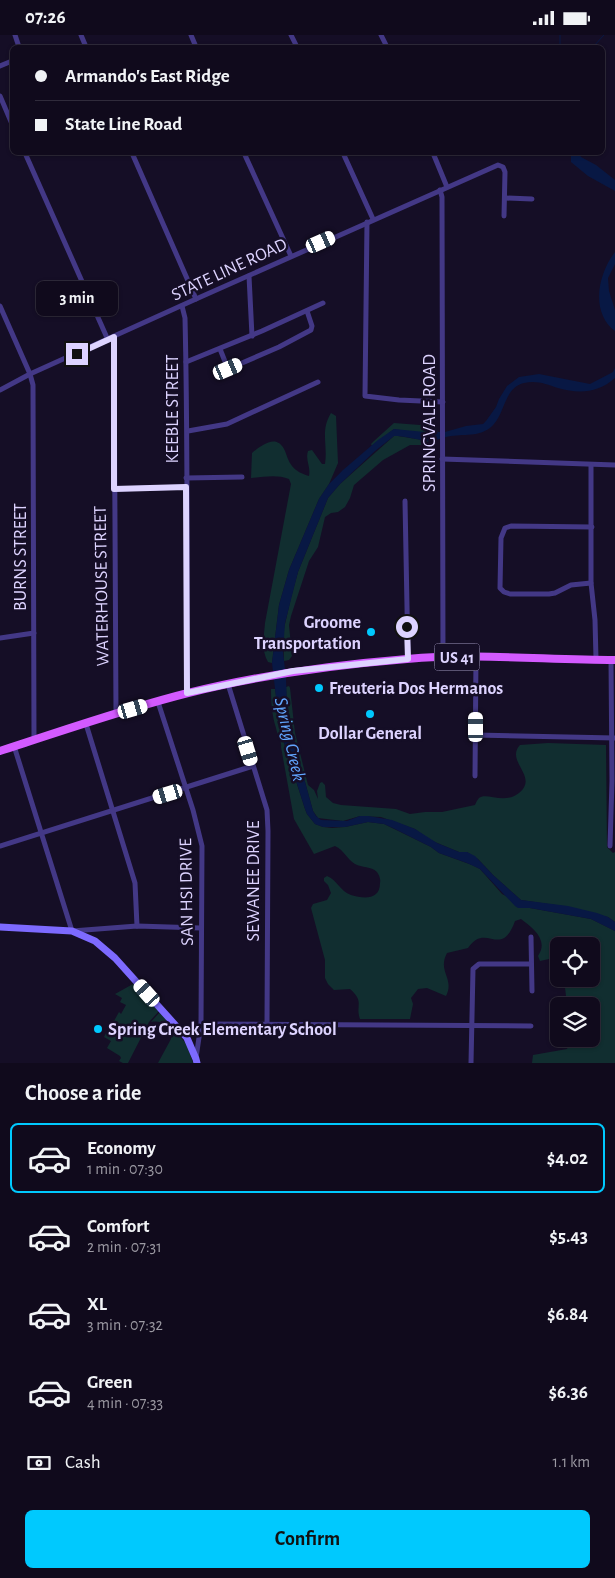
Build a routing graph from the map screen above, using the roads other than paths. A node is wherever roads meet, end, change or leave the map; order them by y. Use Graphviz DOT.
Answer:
graph roads {
  1 [pos="0,96"];
  2 [pos="10,119"];
  3 [pos="26,155"];
  4 [pos="133,155"];
  5 [pos="245,155"];
  6 [pos="344,155"];
  7 [pos="434,155"];
  8 [pos="447,187"];
  9 [pos="440,190"];
  10 [pos="505,198"];
  11 [pos="532,199"];
  12 [pos="504,217"];
  13 [pos="370,221"];
  14 [pos="291,256"];
  15 [pos="249,276"];
  16 [pos="196,299"];
  17 [pos="323,303"];
  18 [pos="0,306"];
  19 [pos="182,306"];
  20 [pos="307,311"];
  21 [pos="251,324"];
  22 [pos="262,331"];
  23 [pos="252,336"];
  24 [pos="114,337"];
  25 [pos="108,340"];
  26 [pos="220,349"];
  27 [pos="186,363"];
  28 [pos="30,374"];
  29 [pos="318,382"];
  30 [pos="0,390"];
  31 [pos="443,401"];
  32 [pos="188,431"];
  33 [pos="442,459"];
  34 [pos="590,465"];
  35 [pos="615,465"];
  36 [pos="242,477"];
  37 [pos="186,478"];
  38 [pos="186,487"];
  39 [pos="114,489"];
  40 [pos="405,501"];
  41 [pos="592,527"];
  42 [pos="591,583"];
  43 [pos="34,633"];
  44 [pos="0,638"];
  45 [pos="443,657"];
  46 [pos="476,657"];
  47 [pos="408,659"];
  48 [pos="596,659"];
  49 [pos="613,660"];
  50 [pos="228,684"];
  51 [pos="187,693"];
  52 [pos="158,702"];
  53 [pos="116,714"];
  54 [pos="86,724"];
  55 [pos="476,735"];
  56 [pos="613,738"];
  57 [pos="34,739"];
  58 [pos="14,747"];
  59 [pos="0,751"];
  60 [pos="253,766"];
  61 [pos="475,776"];
  62 [pos="186,788"];
  63 [pos="114,811"];
  64 [pos="41,833"];
  65 [pos="0,846"];
  66 [pos="610,846"];
  67 [pos="137,926"];
  68 [pos="0,927"];
  69 [pos="201,928"];
  70 [pos="72,931"];
  71 [pos="531,937"];
  72 [pos="531,964"];
  73 [pos="532,991"];
  74 [pos="201,1024"];
  75 [pos="267,1025"];
  76 [pos="472,1026"];
  77 [pos="531,1026"];
  78 [pos="196,1061"];
  79 [pos="471,1063"];
  1 -- 2 [label="street"];
  3 -- 25 [label="street"];
  4 -- 16 [label="street"];
  5 -- 14 [label="street"];
  6 -- 13 [label="street"];
  7 -- 8 [label="street"];
  8 -- 9 [label="street, STATE LINE ROAD"];
  8 -- 10 [label="street, STATE LINE ROAD"];
  9 -- 13 [label="street, STATE LINE ROAD"];
  9 -- 31 [label="street, SPRINGVALE ROAD"];
  10 -- 11 [label="street"];
  10 -- 12 [label="street"];
  13 -- 14 [label="street, STATE LINE ROAD"];
  13 -- 31 [label="street"];
  14 -- 15 [label="street, STATE LINE ROAD"];
  15 -- 16 [label="street, STATE LINE ROAD"];
  15 -- 21 [label="street"];
  16 -- 19 [label="street, STATE LINE ROAD"];
  17 -- 20 [label="street"];
  18 -- 28 [label="street, BURNS STREET"];
  19 -- 24 [label="street, STATE LINE ROAD"];
  19 -- 27 [label="street, KEEBLE STREET"];
  20 -- 22 [label="street"];
  20 -- 26 [label="street"];
  21 -- 22 [label="street"];
  21 -- 23 [label="street"];
  22 -- 23 [label="street"];
  23 -- 26 [label="street"];
  24 -- 25 [label="street, STATE LINE ROAD"];
  24 -- 39 [label="street, WATERHOUSE STREET"];
  25 -- 28 [label="street, STATE LINE ROAD"];
  26 -- 27 [label="street"];
  27 -- 32 [label="street, KEEBLE STREET"];
  28 -- 30 [label="street, STATE LINE ROAD"];
  28 -- 43 [label="street, BURNS STREET"];
  29 -- 32 [label="street"];
  31 -- 33 [label="street, SPRINGVALE ROAD"];
  32 -- 37 [label="street, KEEBLE STREET"];
  33 -- 34 [label="street"];
  33 -- 45 [label="street, SPRINGVALE ROAD"];
  34 -- 35 [label="street"];
  34 -- 41 [label="street"];
  36 -- 37 [label="street"];
  37 -- 38 [label="street, KEEBLE STREET"];
  38 -- 39 [label="street"];
  38 -- 51 [label="street, KEEBLE STREET"];
  39 -- 53 [label="street, WATERHOUSE STREET"];
  40 -- 47 [label="street"];
  41 -- 42 [label="street"];
  41 -- 42 [label="street"];
  42 -- 48 [label="street"];
  43 -- 44 [label="street"];
  43 -- 57 [label="street, BURNS STREET"];
  45 -- 46 [label="main road, US 41"];
  45 -- 47 [label="main road, US 41"];
  46 -- 48 [label="main road, US 41"];
  46 -- 55 [label="street"];
  47 -- 50 [label="main road, US 41"];
  48 -- 49 [label="main road, US 41"];
  49 -- 56 [label="street"];
  50 -- 51 [label="main road, US 41"];
  50 -- 60 [label="street, SEWANEE DRIVE"];
  51 -- 52 [label="main road, US 41"];
  52 -- 53 [label="main road, US 41"];
  52 -- 62 [label="street, SAN HSI DRIVE"];
  53 -- 54 [label="main road, US 41"];
  54 -- 57 [label="main road, US 41"];
  54 -- 63 [label="street"];
  55 -- 56 [label="street"];
  55 -- 61 [label="street"];
  56 -- 66 [label="street"];
  57 -- 58 [label="main road, US 41"];
  58 -- 59 [label="main road, US 41"];
  58 -- 64 [label="street"];
  60 -- 62 [label="street"];
  60 -- 75 [label="street, SEWANEE DRIVE"];
  62 -- 63 [label="street"];
  62 -- 69 [label="street, SAN HSI DRIVE"];
  63 -- 64 [label="street"];
  63 -- 67 [label="street"];
  64 -- 65 [label="street"];
  64 -- 70 [label="street"];
  67 -- 69 [label="street"];
  67 -- 70 [label="street"];
  68 -- 70 [label="street"];
  69 -- 74 [label="street, SAN HSI DRIVE"];
  70 -- 78 [label="street"];
  71 -- 72 [label="street"];
  72 -- 73 [label="street"];
  72 -- 76 [label="street"];
  74 -- 75 [label="street"];
  74 -- 78 [label="street, SAN HSI DRIVE"];
  75 -- 76 [label="street"];
  76 -- 77 [label="street"];
  76 -- 79 [label="street"];
}
